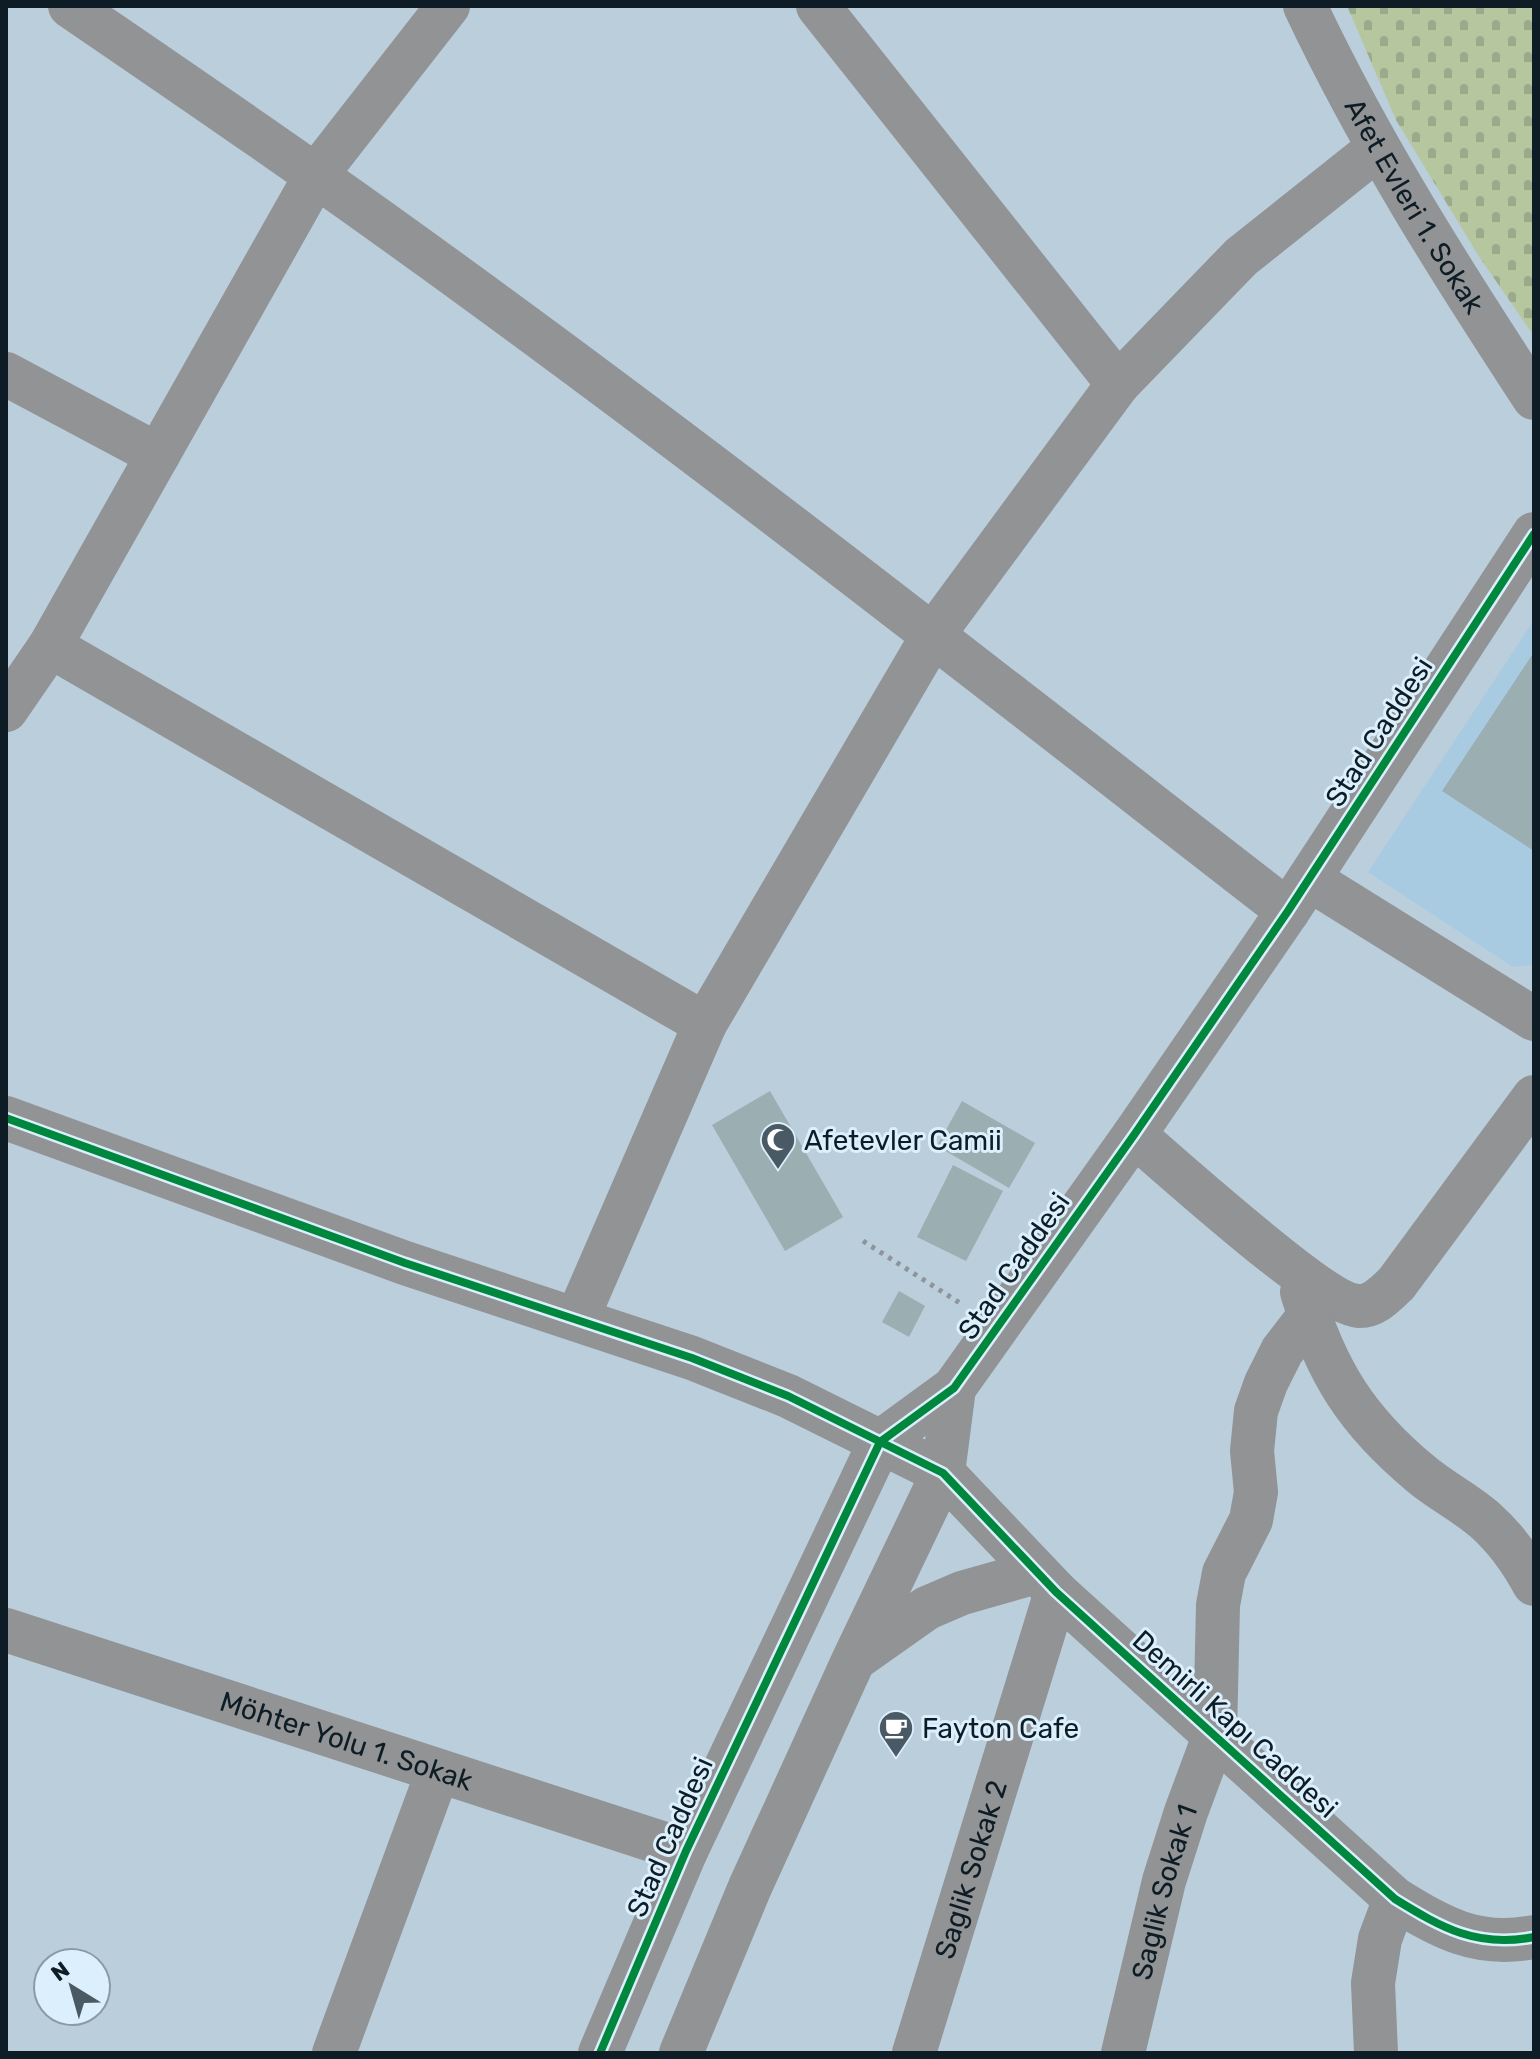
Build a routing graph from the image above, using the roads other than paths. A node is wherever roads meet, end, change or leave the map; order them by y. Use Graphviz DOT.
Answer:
graph roads {
  1 [pos="70,6"];
  2 [pos="448,6"];
  3 [pos="818,6"];
  4 [pos="1305,6"];
  5 [pos="1378,148"];
  6 [pos="316,175"];
  7 [pos="6,374"];
  8 [pos="1118,384"];
  9 [pos="1534,398"];
  10 [pos="158,455"];
  11 [pos="1534,534"];
  12 [pos="933,635"];
  13 [pos="50,646"];
  14 [pos="6,710"];
  15 [pos="1298,895"];
  16 [pos="1534,1019"];
  17 [pos="705,1024"];
  18 [pos="1531,1106"];
  19 [pos="6,1118"];
  20 [pos="1134,1135"];
  21 [pos="1295,1271"];
  22 [pos="1309,1316"];
  23 [pos="577,1319"];
  24 [pos="1266,1383"];
  25 [pos="1339,1384"];
  26 [pos="954,1388"];
  27 [pos="880,1442"];
  28 [pos="943,1473"];
  29 [pos="1529,1561"];
  30 [pos="1046,1582"];
  31 [pos="6,1630"];
  32 [pos="854,1659"];
  33 [pos="1215,1734"];
  34 [pos="438,1771"];
  35 [pos="686,1851"];
  36 [pos="1395,1899"];
  37 [pos="1534,1937"];
  38 [pos="334,2053"];
  39 [pos="600,2053"];
  40 [pos="681,2053"];
  41 [pos="914,2053"];
  42 [pos="1123,2053"];
  43 [pos="1376,2053"];
  1 -- 6 [label="street"];
  2 -- 6 [label="street"];
  3 -- 8 [label="street"];
  4 -- 5 [label="street, Afet Evleri 1. Sokak"];
  5 -- 8 [label="street"];
  5 -- 9 [label="street, Afet Evleri 1. Sokak"];
  6 -- 10 [label="street"];
  6 -- 12 [label="street"];
  7 -- 10 [label="street"];
  8 -- 12 [label="street"];
  10 -- 13 [label="street"];
  11 -- 15 [label="street, Stad Caddesi"];
  12 -- 15 [label="street"];
  12 -- 17 [label="street"];
  13 -- 14 [label="street"];
  13 -- 17 [label="street"];
  15 -- 16 [label="street"];
  15 -- 20 [label="street, Stad Caddesi"];
  17 -- 23 [label="street"];
  18 -- 21 [label="street"];
  19 -- 23 [label="street"];
  20 -- 21 [label="street"];
  20 -- 26 [label="street, Stad Caddesi"];
  21 -- 22 [label="street"];
  22 -- 24 [label="street, Saglik Sokak 1"];
  22 -- 25 [label="street"];
  23 -- 27 [label="street"];
  24 -- 25 [label="street"];
  24 -- 33 [label="street, Saglik Sokak 1"];
  25 -- 29 [label="street"];
  26 -- 27 [label="street, Stad Caddesi"];
  26 -- 28 [label="street, Stad Caddesi"];
  27 -- 28 [label="street"];
  27 -- 35 [label="street, Stad Caddesi"];
  28 -- 30 [label="street, Demirli Kapı Caddesi"];
  28 -- 32 [label="street, Stad Caddesi"];
  30 -- 32 [label="street"];
  30 -- 33 [label="street, Demirli Kapı Caddesi"];
  30 -- 41 [label="street, Saglik Sokak 2"];
  31 -- 34 [label="street, Möhter Yolu 1. Sokak"];
  32 -- 40 [label="street, Stad Caddesi"];
  33 -- 36 [label="street, Demirli Kapı Caddesi"];
  33 -- 42 [label="street, Saglik Sokak 1"];
  34 -- 35 [label="street, Möhter Yolu 1. Sokak"];
  34 -- 38 [label="street"];
  35 -- 39 [label="street, Stad Caddesi"];
  36 -- 37 [label="street, Demirli Kapı Caddesi"];
  36 -- 43 [label="street"];
}
